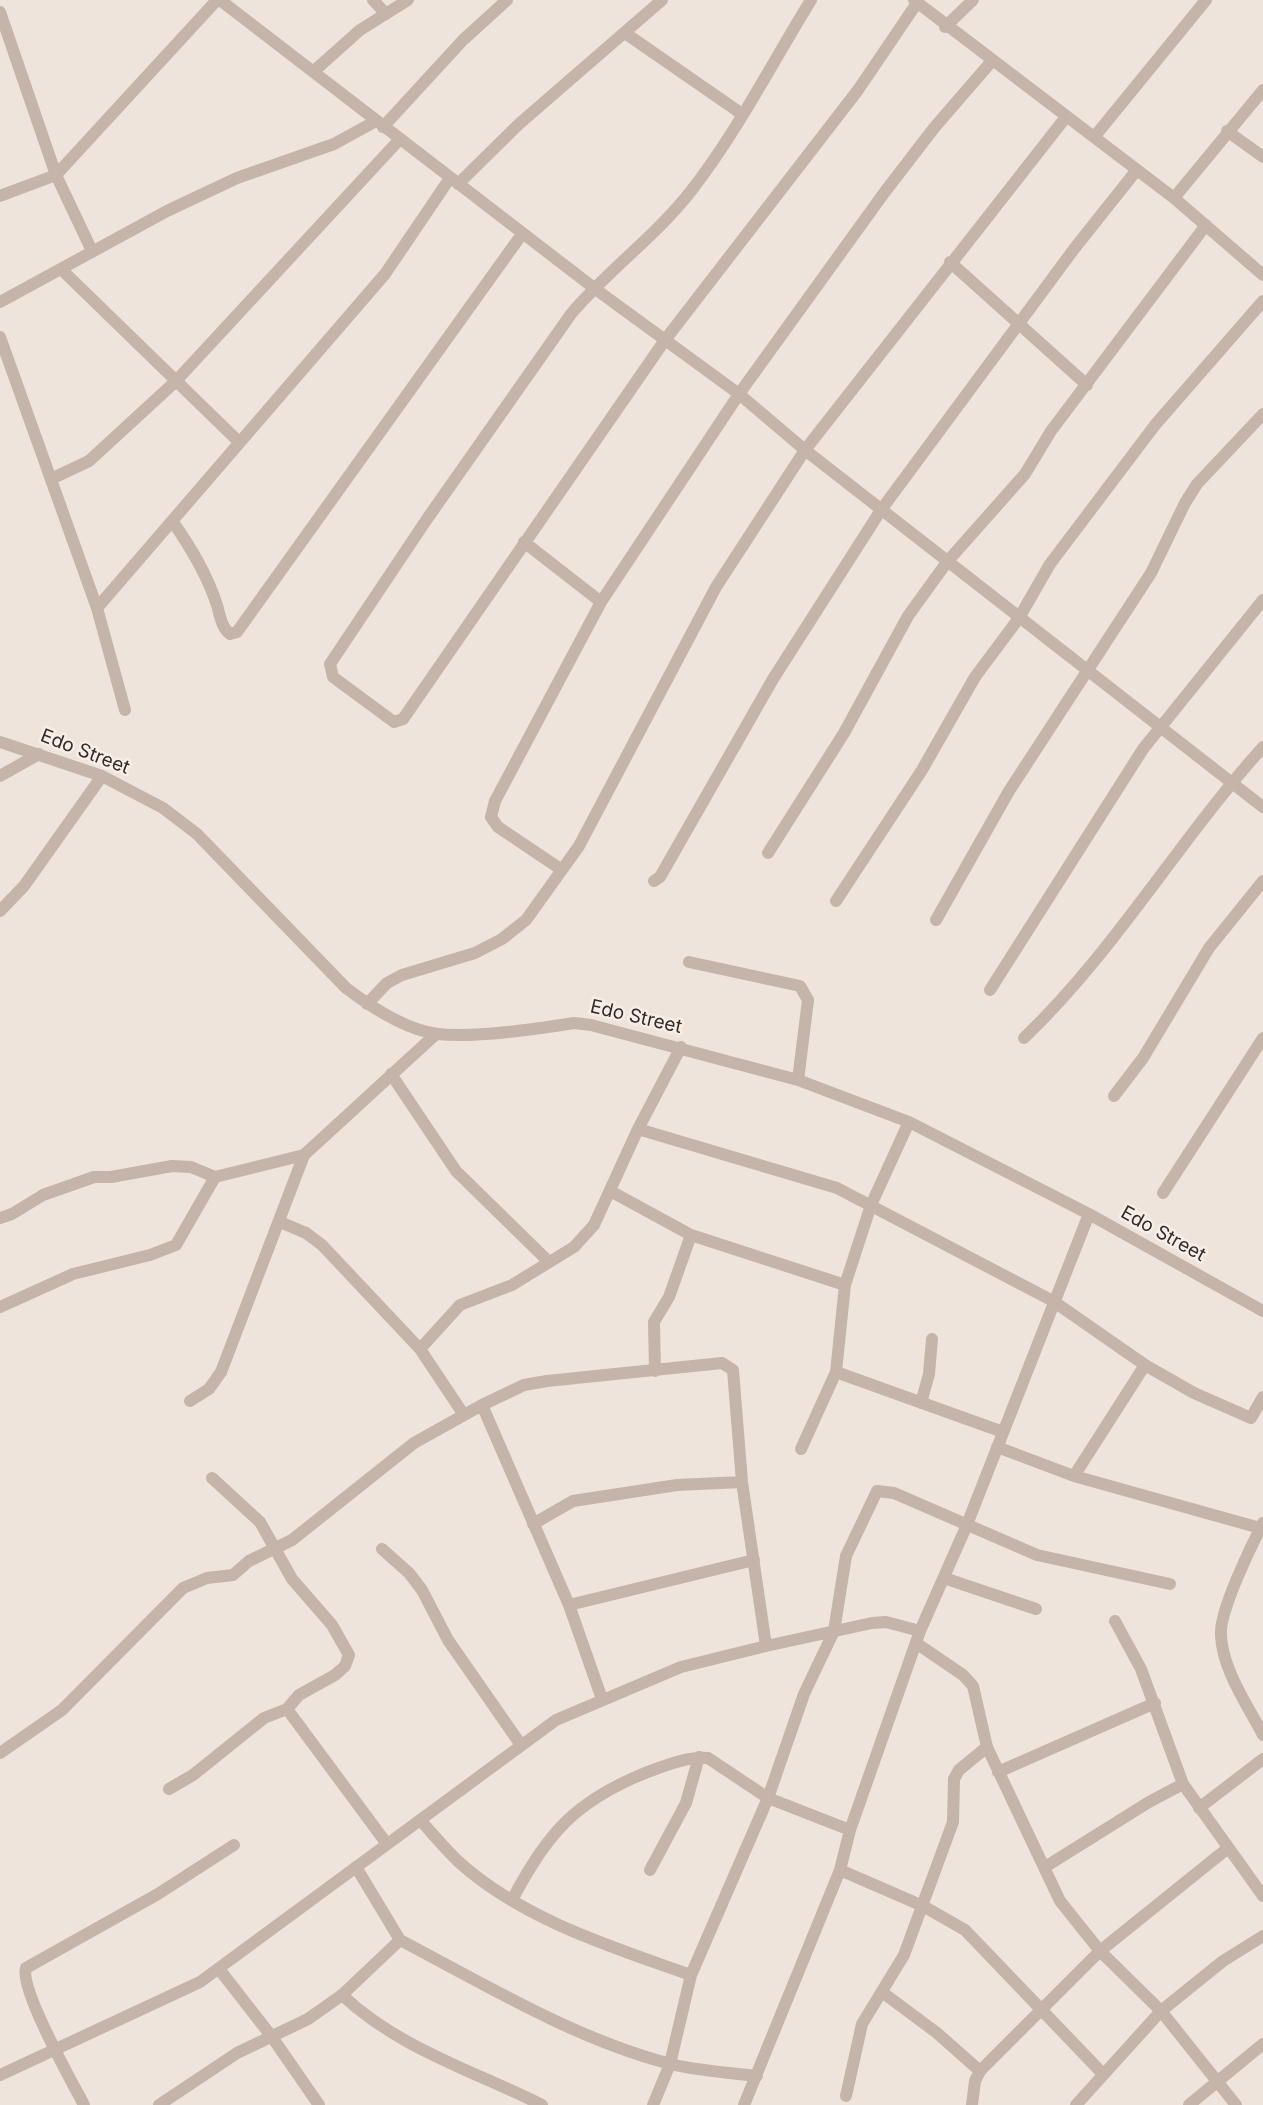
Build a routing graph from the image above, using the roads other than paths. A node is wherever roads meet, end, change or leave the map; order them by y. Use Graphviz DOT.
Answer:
graph roads {
  1 [pos="218,0"];
  2 [pos="373,0"];
  3 [pos="408,0"];
  4 [pos="507,0"];
  5 [pos="662,0"];
  6 [pos="811,0"];
  7 [pos="972,0"];
  8 [pos="1206,0"];
  9 [pos="915,2"];
  10 [pos="0,12"];
  11 [pos="386,14"];
  12 [pos="945,27"];
  13 [pos="625,33"];
  14 [pos="991,62"];
  15 [pos="314,71"];
  16 [pos="1263,90"];
  17 [pos="741,114"];
  18 [pos="1066,117"];
  19 [pos="380,124"];
  20 [pos="1227,131"];
  21 [pos="1095,136"];
  22 [pos="400,139"];
  23 [pos="1263,157"];
  24 [pos="1136,172"];
  25 [pos="56,174"];
  26 [pos="454,181"];
  27 [pos="0,196"];
  28 [pos="1174,198"];
  29 [pos="1206,225"];
  30 [pos="523,233"];
  31 [pos="92,251"];
  32 [pos="950,262"];
  33 [pos="62,270"];
  34 [pos="1263,275"];
  35 [pos="594,288"];
  36 [pos="1263,301"];
  37 [pos="0,302"];
  38 [pos="1020,323"];
  39 [pos="0,337"];
  40 [pos="665,340"];
  41 [pos="175,382"];
  42 [pos="1087,385"];
  43 [pos="739,394"];
  44 [pos="1263,414"];
  45 [pos="239,442"];
  46 [pos="805,450"];
  47 [pos="51,480"];
  48 [pos="881,510"];
  49 [pos="173,522"];
  50 [pos="524,542"];
  51 [pos="947,562"];
  52 [pos="1263,600"];
  53 [pos="601,602"];
  54 [pos="97,608"];
  55 [pos="1019,618"];
  56 [pos="1086,671"];
  57 [pos="125,710"];
  58 [pos="1160,729"];
  59 [pos="0,742"];
  60 [pos="1263,747"];
  61 [pos="39,754"];
  62 [pos="0,776"];
  63 [pos="102,776"];
  64 [pos="1230,783"];
  65 [pos="1263,807"];
  66 [pos="768,853"];
  67 [pos="562,870"];
  68 [pos="654,881"];
  69 [pos="1263,881"];
  70 [pos="836,901"];
  71 [pos="0,911"];
  72 [pos="936,920"];
  73 [pos="689,962"];
  74 [pos="989,990"];
  75 [pos="367,1004"];
  76 [pos="436,1034"];
  77 [pos="1024,1038"];
  78 [pos="1263,1038"];
  79 [pos="681,1047"];
  80 [pos="391,1074"];
  81 [pos="797,1080"];
  82 [pos="1115,1096"];
  83 [pos="909,1122"];
  84 [pos="638,1129"];
  85 [pos="304,1156"];
  86 [pos="215,1177"];
  87 [pos="612,1192"];
  88 [pos="1163,1193"];
  89 [pos="871,1205"];
  90 [pos="1088,1214"];
  91 [pos="0,1218"];
  92 [pos="280,1222"];
  93 [pos="691,1235"];
  94 [pos="549,1262"];
  95 [pos="845,1285"];
  96 [pos="1053,1301"];
  97 [pos="0,1307"];
  98 [pos="1263,1311"];
  99 [pos="932,1339"];
  100 [pos="420,1349"];
  101 [pos="1145,1365"];
  102 [pos="655,1371"];
  103 [pos="836,1372"];
  104 [pos="1263,1397"];
  105 [pos="190,1401"];
  106 [pos="921,1403"];
  107 [pos="482,1405"];
  108 [pos="464,1415"];
  109 [pos="1251,1418"];
  110 [pos="1263,1424"];
  111 [pos="1003,1432"];
  112 [pos="997,1447"];
  113 [pos="800,1449"];
  114 [pos="1074,1476"];
  115 [pos="212,1478"];
  116 [pos="743,1482"];
  117 [pos="533,1524"];
  118 [pos="1262,1525"];
  119 [pos="966,1527"];
  120 [pos="278,1549"];
  121 [pos="382,1549"];
  122 [pos="754,1560"];
  123 [pos="944,1578"];
  124 [pos="1170,1584"];
  125 [pos="569,1605"];
  126 [pos="1036,1609"];
  127 [pos="1115,1621"];
  128 [pos="834,1631"];
  129 [pos="918,1637"];
  130 [pos="766,1646"];
  131 [pos="602,1699"];
  132 [pos="1155,1703"];
  133 [pos="287,1709"];
  134 [pos="1263,1735"];
  135 [pos="521,1745"];
  136 [pos="986,1747"];
  137 [pos="0,1753"];
  138 [pos="699,1757"];
  139 [pos="1263,1759"];
  140 [pos="999,1772"];
  141 [pos="1183,1784"];
  142 [pos="169,1789"];
  143 [pos="768,1798"];
  144 [pos="1199,1808"];
  145 [pos="420,1820"];
  146 [pos="850,1830"];
  147 [pos="387,1844"];
  148 [pos="233,1845"];
  149 [pos="1228,1848"];
  150 [pos="356,1867"];
  151 [pos="1045,1867"];
  152 [pos="650,1870"];
  153 [pos="840,1870"];
  154 [pos="1263,1896"];
  155 [pos="512,1900"];
  156 [pos="923,1906"];
  157 [pos="1263,1936"];
  158 [pos="400,1940"];
  159 [pos="1100,1951"];
  160 [pos="219,1969"];
  161 [pos="691,1975"];
  162 [pos="882,1992"];
  163 [pos="342,1994"];
  164 [pos="1039,2009"];
  165 [pos="1161,2011"];
  166 [pos="272,2037"];
  167 [pos="1263,2044"];
  168 [pos="54,2050"];
  169 [pos="670,2064"];
  170 [pos="979,2071"];
  171 [pos="1103,2074"];
  172 [pos="0,2075"];
  173 [pos="757,2076"];
  174 [pos="1217,2080"];
  175 [pos="846,2096"];
  176 [pos="84,2105"];
  177 [pos="159,2105"];
  178 [pos="319,2105"];
  179 [pos="542,2105"];
  180 [pos="653,2105"];
  181 [pos="744,2105"];
  182 [pos="972,2105"];
  183 [pos="1076,2105"];
  184 [pos="1189,2105"];
  185 [pos="1236,2105"];
  1 -- 15 [label="street"];
  1 -- 25 [label="street"];
  2 -- 11 [label="street"];
  3 -- 11 [label="street"];
  4 -- 19 [label="street"];
  5 -- 13 [label="street"];
  6 -- 17 [label="street"];
  7 -- 12 [label="street"];
  8 -- 21 [label="street"];
  9 -- 12 [label="street"];
  9 -- 40 [label="street"];
  10 -- 25 [label="street"];
  11 -- 15 [label="street"];
  12 -- 14 [label="street"];
  13 -- 17 [label="street"];
  13 -- 26 [label="street"];
  14 -- 18 [label="street"];
  14 -- 43 [label="street"];
  15 -- 19 [label="street"];
  16 -- 20 [label="street"];
  17 -- 35 [label="street"];
  18 -- 21 [label="street"];
  18 -- 32 [label="street"];
  19 -- 22 [label="street"];
  19 -- 31 [label="street"];
  20 -- 23 [label="street"];
  20 -- 28 [label="street"];
  21 -- 24 [label="street"];
  22 -- 26 [label="street"];
  22 -- 41 [label="street"];
  24 -- 28 [label="street"];
  24 -- 38 [label="street"];
  25 -- 27 [label="street"];
  25 -- 31 [label="street"];
  26 -- 30 [label="street"];
  26 -- 45 [label="street"];
  28 -- 29 [label="street"];
  29 -- 34 [label="street"];
  29 -- 42 [label="street"];
  30 -- 35 [label="street"];
  30 -- 49 [label="street"];
  31 -- 33 [label="street"];
  32 -- 38 [label="street"];
  32 -- 46 [label="street"];
  33 -- 37 [label="street"];
  33 -- 41 [label="street"];
  35 -- 40 [label="street"];
  35 -- 50 [label="street"];
  36 -- 55 [label="street"];
  38 -- 42 [label="street"];
  38 -- 48 [label="street"];
  39 -- 47 [label="street"];
  40 -- 43 [label="street"];
  40 -- 50 [label="street"];
  41 -- 45 [label="street"];
  41 -- 47 [label="street"];
  42 -- 51 [label="street"];
  43 -- 46 [label="street"];
  43 -- 53 [label="street"];
  44 -- 56 [label="street"];
  45 -- 49 [label="street"];
  46 -- 48 [label="street"];
  46 -- 67 [label="street"];
  47 -- 54 [label="street"];
  48 -- 51 [label="street"];
  48 -- 68 [label="street"];
  49 -- 54 [label="street"];
  50 -- 53 [label="street"];
  51 -- 55 [label="street"];
  51 -- 66 [label="street"];
  52 -- 58 [label="street"];
  53 -- 67 [label="street"];
  54 -- 57 [label="street"];
  55 -- 56 [label="street"];
  55 -- 70 [label="street"];
  56 -- 58 [label="street"];
  56 -- 72 [label="street"];
  58 -- 64 [label="street"];
  58 -- 74 [label="street"];
  59 -- 61 [label="street, Edo Street"];
  60 -- 64 [label="street"];
  61 -- 62 [label="street"];
  61 -- 63 [label="street, Edo Street"];
  63 -- 71 [label="street"];
  63 -- 75 [label="street, Edo Street"];
  64 -- 65 [label="street"];
  64 -- 77 [label="street"];
  67 -- 75 [label="street"];
  69 -- 82 [label="street"];
  73 -- 81 [label="street"];
  75 -- 76 [label="street, Edo Street"];
  76 -- 79 [label="street, Edo Street"];
  76 -- 80 [label="street"];
  78 -- 88 [label="street"];
  79 -- 81 [label="street, Edo Street"];
  79 -- 84 [label="street"];
  80 -- 85 [label="street"];
  80 -- 94 [label="street"];
  81 -- 83 [label="street, Edo Street"];
  83 -- 89 [label="street"];
  83 -- 90 [label="street, Edo Street"];
  84 -- 87 [label="street"];
  84 -- 89 [label="street"];
  85 -- 86 [label="street"];
  85 -- 92 [label="street"];
  86 -- 91 [label="street"];
  86 -- 97 [label="street"];
  87 -- 93 [label="street"];
  87 -- 94 [label="street"];
  89 -- 95 [label="street"];
  89 -- 96 [label="street"];
  90 -- 96 [label="street"];
  90 -- 98 [label="street, Edo Street"];
  92 -- 100 [label="street"];
  92 -- 105 [label="street"];
  93 -- 95 [label="street"];
  93 -- 102 [label="street"];
  94 -- 100 [label="street"];
  95 -- 103 [label="street"];
  96 -- 101 [label="street"];
  96 -- 111 [label="street"];
  99 -- 106 [label="street"];
  100 -- 108 [label="street"];
  101 -- 109 [label="street"];
  101 -- 114 [label="street"];
  102 -- 107 [label="street"];
  102 -- 116 [label="street"];
  103 -- 106 [label="street"];
  103 -- 113 [label="street"];
  104 -- 109 [label="street"];
  106 -- 111 [label="street"];
  107 -- 108 [label="street"];
  107 -- 117 [label="street"];
  108 -- 120 [label="street"];
  109 -- 110 [label="street"];
  111 -- 112 [label="street"];
  112 -- 114 [label="street"];
  112 -- 119 [label="street"];
  114 -- 118 [label="street"];
  115 -- 120 [label="street"];
  116 -- 117 [label="street"];
  116 -- 122 [label="street"];
  117 -- 125 [label="street"];
  118 -- 134 [label="street"];
  119 -- 123 [label="street"];
  119 -- 124 [label="street"];
  119 -- 128 [label="street"];
  120 -- 133 [label="street"];
  120 -- 137 [label="street"];
  121 -- 135 [label="street"];
  122 -- 125 [label="street"];
  122 -- 130 [label="street"];
  123 -- 126 [label="street"];
  123 -- 129 [label="street"];
  125 -- 131 [label="street"];
  127 -- 132 [label="street"];
  128 -- 129 [label="street"];
  128 -- 130 [label="street"];
  128 -- 143 [label="street"];
  129 -- 136 [label="street"];
  129 -- 146 [label="street"];
  130 -- 131 [label="street"];
  131 -- 135 [label="street"];
  132 -- 140 [label="street"];
  132 -- 141 [label="street"];
  133 -- 142 [label="street"];
  133 -- 147 [label="street"];
  135 -- 145 [label="street"];
  136 -- 140 [label="street"];
  136 -- 156 [label="street"];
  138 -- 143 [label="street"];
  138 -- 152 [label="street"];
  138 -- 155 [label="street"];
  139 -- 144 [label="street"];
  140 -- 151 [label="street"];
  141 -- 144 [label="street"];
  141 -- 151 [label="street"];
  143 -- 146 [label="street"];
  143 -- 161 [label="street"];
  144 -- 149 [label="street"];
  145 -- 147 [label="street"];
  145 -- 155 [label="street"];
  146 -- 153 [label="street"];
  147 -- 150 [label="street"];
  148 -- 168 [label="street"];
  149 -- 154 [label="street"];
  149 -- 159 [label="street"];
  150 -- 158 [label="street"];
  150 -- 160 [label="street"];
  151 -- 159 [label="street"];
  153 -- 156 [label="street"];
  153 -- 173 [label="street"];
  155 -- 161 [label="street"];
  156 -- 162 [label="street"];
  156 -- 164 [label="street"];
  157 -- 165 [label="street"];
  158 -- 163 [label="street"];
  158 -- 169 [label="street"];
  159 -- 164 [label="street"];
  159 -- 165 [label="street"];
  160 -- 166 [label="street"];
  160 -- 168 [label="street"];
  161 -- 169 [label="street"];
  162 -- 170 [label="street"];
  162 -- 175 [label="street"];
  163 -- 166 [label="street"];
  163 -- 179 [label="street"];
  164 -- 170 [label="street"];
  164 -- 171 [label="street"];
  165 -- 171 [label="street"];
  165 -- 174 [label="street"];
  166 -- 177 [label="street"];
  166 -- 178 [label="street"];
  167 -- 174 [label="street"];
  168 -- 172 [label="street"];
  168 -- 176 [label="street"];
  169 -- 173 [label="street"];
  169 -- 180 [label="street"];
  170 -- 182 [label="street"];
  171 -- 183 [label="street"];
  173 -- 181 [label="street"];
  174 -- 184 [label="street"];
  174 -- 185 [label="street"];
}
